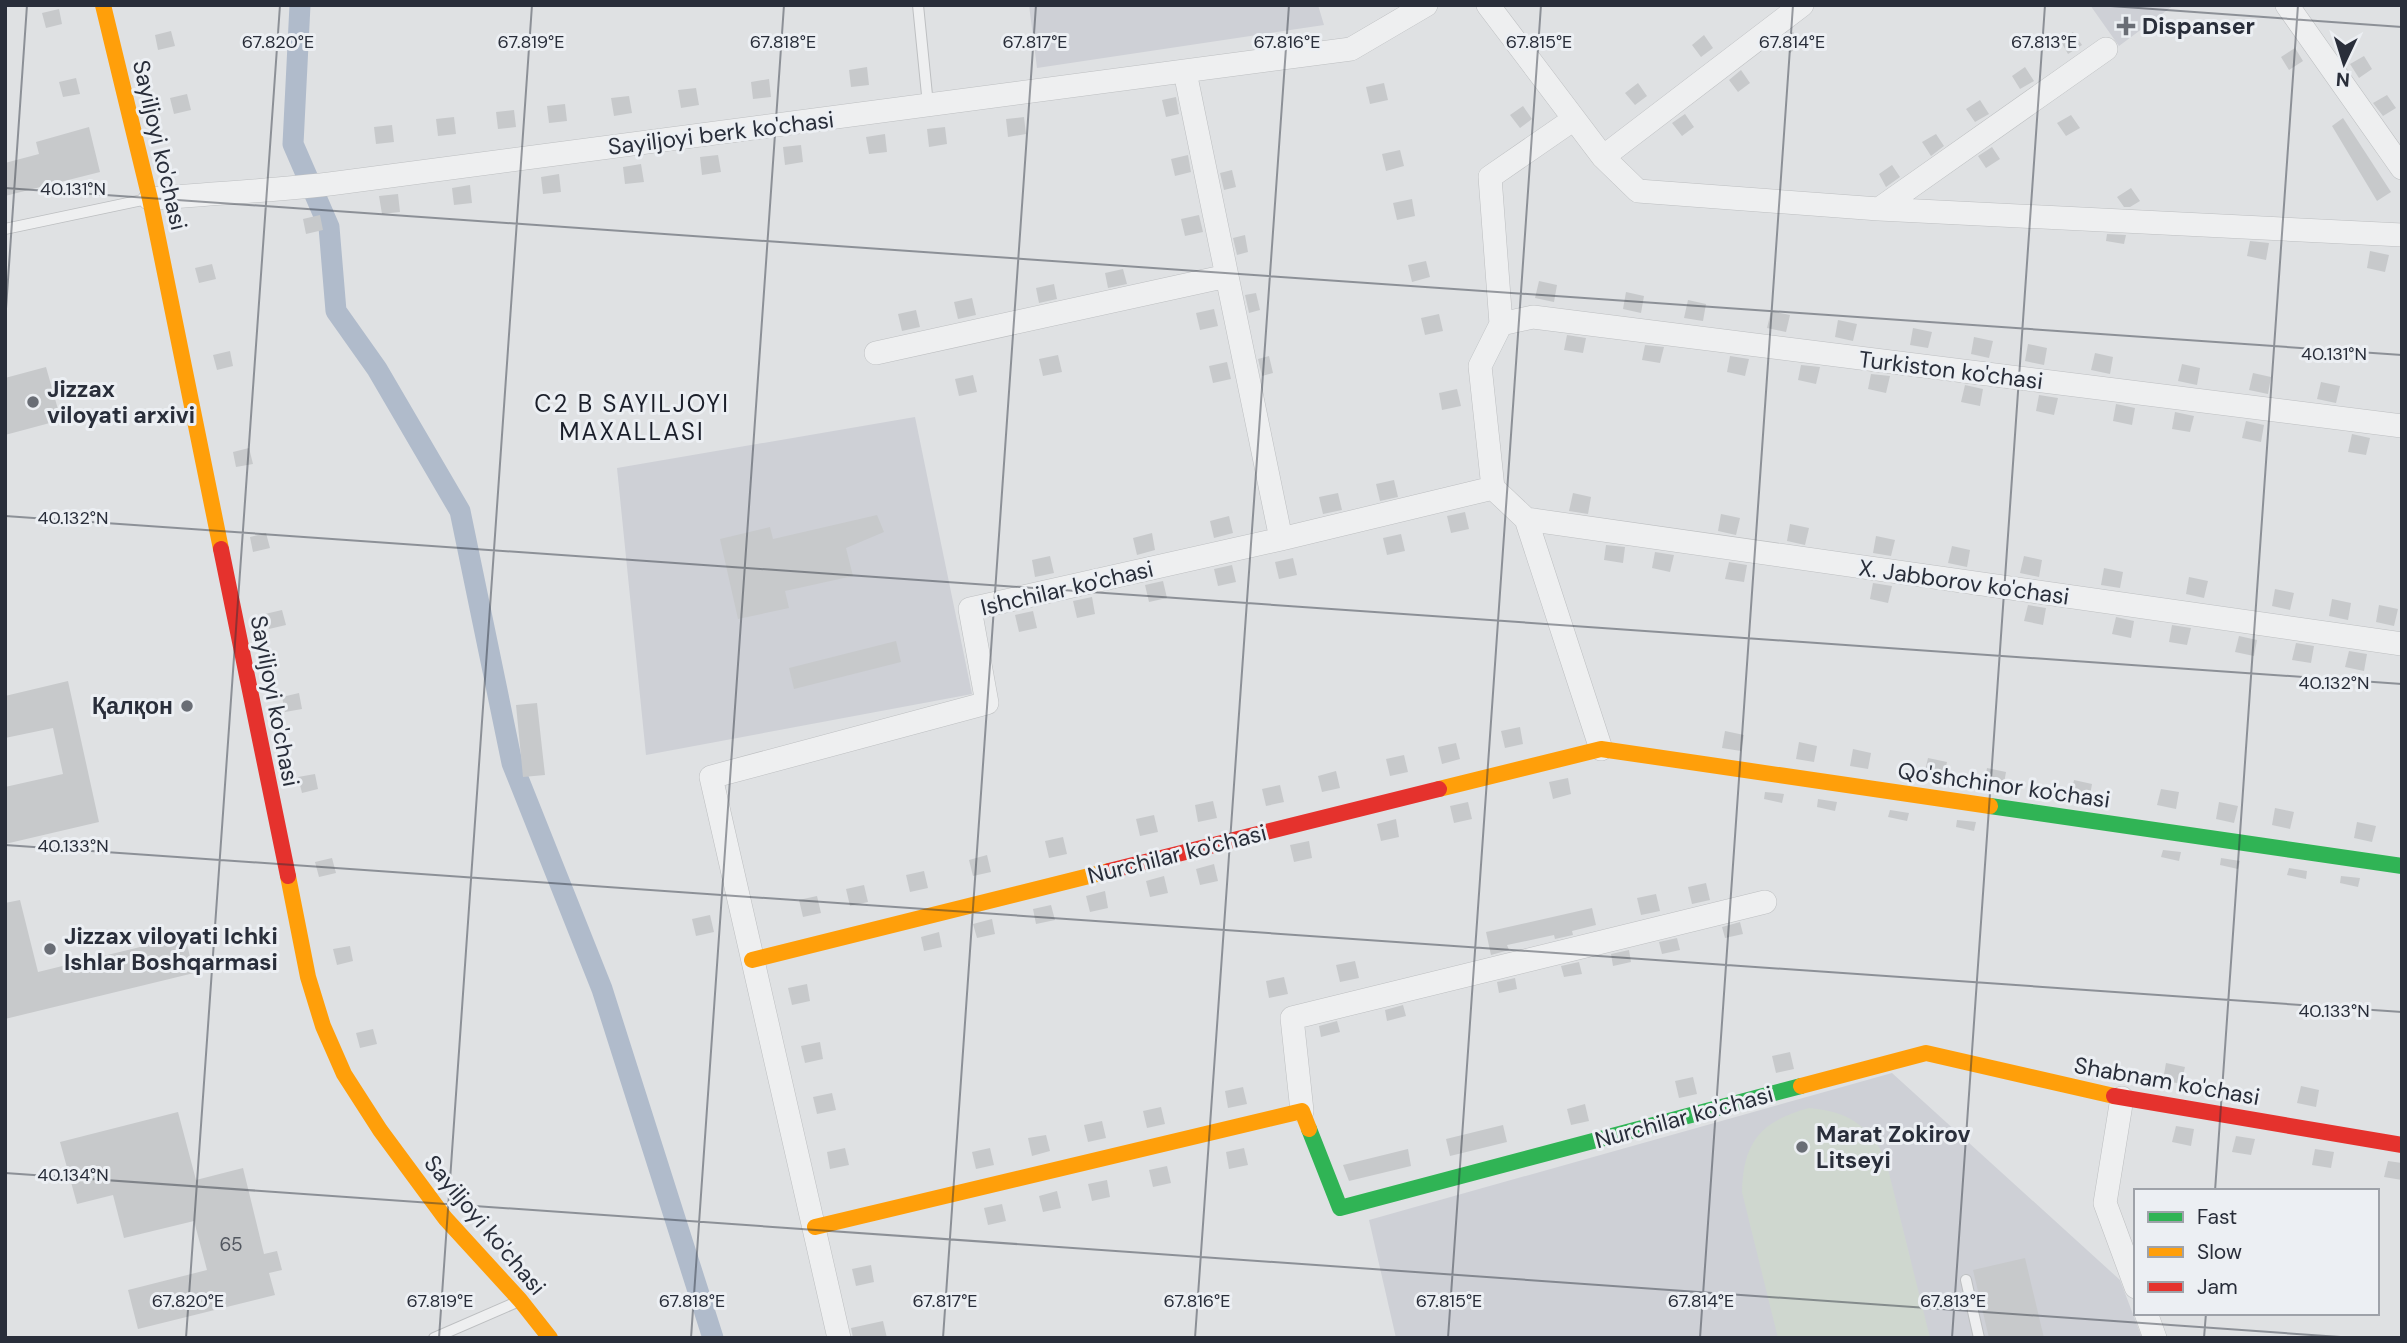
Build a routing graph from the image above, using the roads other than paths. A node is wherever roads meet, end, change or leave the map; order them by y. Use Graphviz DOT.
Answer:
graph roads {
  1 [pos="103,5"];
  2 [pos="918,5"];
  3 [pos="1426,5"];
  4 [pos="1488,5"];
  5 [pos="1802,5"];
  6 [pos="2287,5"];
  7 [pos="1401,12"];
  8 [pos="2106,49"];
  9 [pos="1185,72"];
  10 [pos="928,105"];
  11 [pos="1574,118"];
  12 [pos="1603,157"];
  13 [pos="2402,168"];
  14 [pos="150,199"];
  15 [pos="1880,209"];
  16 [pos="5,229"];
  17 [pos="2402,235"];
  18 [pos="1227,276"];
  19 [pos="1501,324"];
  20 [pos="876,353"];
  21 [pos="2402,426"];
  22 [pos="1493,488"];
  23 [pos="1526,519"];
  24 [pos="1281,539"];
  25 [pos="2402,644"];
  26 [pos="1601,749"];
  27 [pos="2402,866"];
  28 [pos="1765,902"];
  29 [pos="752,960"];
  30 [pos="1926,1054"];
  31 [pos="2122,1098"];
  32 [pos="1302,1111"];
  33 [pos="2402,1145"];
  34 [pos="815,1227"];
  35 [pos="1966,1280"];
  36 [pos="2134,1282"];
  37 [pos="520,1300"];
  38 [pos="2147,1315"];
  39 [pos="435,1338"];
  40 [pos="550,1338"];
  41 [pos="839,1338"];
  42 [pos="1979,1338"];
  43 [pos="2155,1338"];
  1 -- 14 [label="street, Sayiljoyi ko'chasi"];
  2 -- 10 [label="lane"];
  3 -- 7 [label="street, Sayiljoyi berk ko'chasi"];
  4 -- 11 [label="street"];
  5 -- 12 [label="street"];
  6 -- 13 [label="street"];
  7 -- 9 [label="street, Sayiljoyi berk ko'chasi"];
  8 -- 15 [label="street"];
  9 -- 10 [label="street, Sayiljoyi berk ko'chasi"];
  9 -- 18 [label="street"];
  10 -- 14 [label="street, Sayiljoyi berk ko'chasi"];
  11 -- 12 [label="street"];
  11 -- 19 [label="street"];
  12 -- 15 [label="street"];
  14 -- 16 [label="lane, Sayiljoyi berk ko'chasi"];
  14 -- 37 [label="street, Sayiljoyi ko'chasi"];
  15 -- 17 [label="street"];
  18 -- 20 [label="street"];
  18 -- 24 [label="street"];
  19 -- 21 [label="street, Turkiston ko'chasi"];
  19 -- 22 [label="street"];
  22 -- 23 [label="street"];
  22 -- 24 [label="street, Ishchilar ko'chasi"];
  23 -- 25 [label="street, X. Jabborov ko'chasi"];
  23 -- 26 [label="street"];
  24 -- 29 [label="street, Ishchilar ko'chasi"];
  26 -- 27 [label="street, Qo'shchinor ko'chasi"];
  26 -- 29 [label="street, Nurchilar ko'chasi"];
  28 -- 32 [label="street, Nurchilar ko'chasi"];
  29 -- 34 [label="street"];
  30 -- 31 [label="street, Shabnam ko'chasi"];
  30 -- 32 [label="street, Nurchilar ko'chasi"];
  31 -- 33 [label="street, Shabnam ko'chasi"];
  31 -- 36 [label="street"];
  32 -- 34 [label="street"];
  34 -- 41 [label="street"];
  35 -- 42 [label="lane"];
  37 -- 39 [label="lane"];
  37 -- 40 [label="street, Sayiljoyi ko'chasi"];
  38 -- 43 [label="street"];
}
